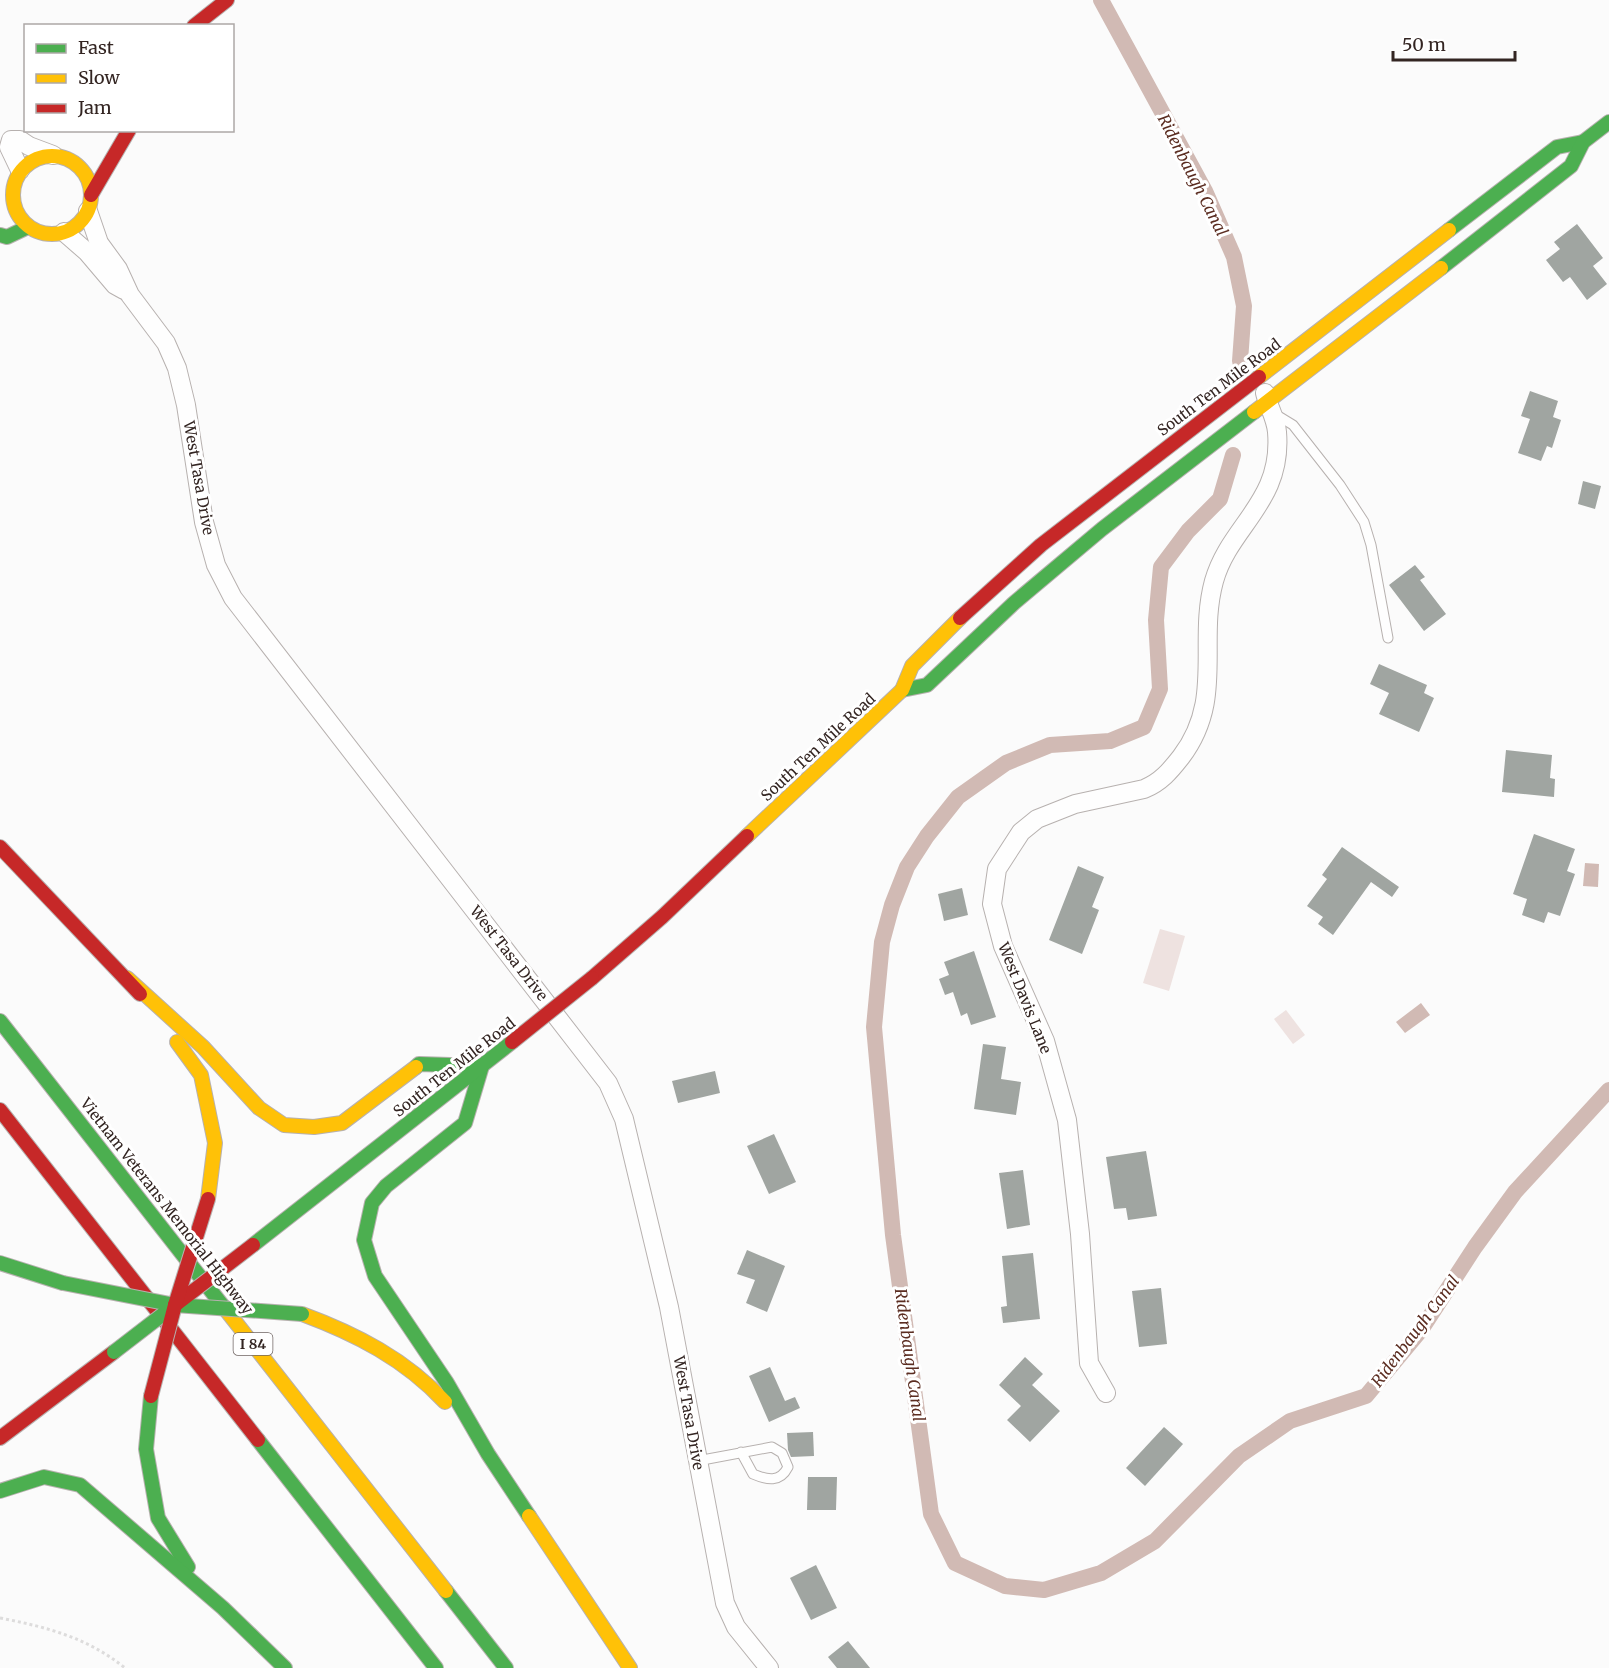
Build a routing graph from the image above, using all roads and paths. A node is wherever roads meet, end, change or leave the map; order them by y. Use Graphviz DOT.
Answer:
graph roads {
  1 [pos="227,0"];
  2 [pos="197,24"];
  3 [pos="1609,122"];
  4 [pos="116,132"];
  5 [pos="128,132"];
  6 [pos="104,142"];
  7 [pos="1582,142"];
  8 [pos="86,152"];
  9 [pos="62,158"];
  10 [pos="20,170"];
  11 [pos="13,200"];
  12 [pos="89,203"];
  13 [pos="6,214"];
  14 [pos="28,227"];
  15 [pos="64,232"];
  16 [pos="0,235"];
  17 [pos="1443,235"];
  18 [pos="1458,255"];
  19 [pos="130,295"];
  20 [pos="1256,379"];
  21 [pos="1270,407"];
  22 [pos="1388,638"];
  23 [pos="902,690"];
  24 [pos="0,847"];
  25 [pos="128,978"];
  26 [pos="0,1021"];
  27 [pos="482,1066"];
  28 [pos="0,1110"];
  29 [pos="0,1263"];
  30 [pos="175,1305"];
  31 [pos="1106,1393"];
  32 [pos="0,1438"];
  33 [pos="741,1452"];
  34 [pos="488,1454"];
  35 [pos="698,1461"];
  36 [pos="0,1491"];
  37 [pos="223,1608"];
  38 [pos="0,1618"];
  39 [pos="125,1668"];
  40 [pos="285,1668"];
  41 [pos="436,1668"];
  42 [pos="506,1668"];
  43 [pos="630,1668"];
  44 [pos="769,1668"];
  1 -- 2 [label="main road"];
  3 -- 7 [label="main road, South Ten Mile Road"];
  4 -- 6 [label="main road"];
  5 -- 12 [label="main road"];
  7 -- 17 [label="main road, South Ten Mile Road"];
  7 -- 18 [label="main road, South Ten Mile Road"];
  8 -- 9 [label="main road"];
  9 -- 10 [label="main road"];
  9 -- 10 [label="street"];
  9 -- 12 [label="main road"];
  10 -- 11 [label="main road"];
  11 -- 13 [label="main road"];
  11 -- 14 [label="main road"];
  12 -- 15 [label="main road"];
  12 -- 19 [label="street, West Tasa Drive"];
  14 -- 15 [label="main road"];
  14 -- 16 [label="main road"];
  15 -- 19 [label="street, West Tasa Drive"];
  17 -- 18 [label="main road"];
  17 -- 20 [label="main road, South Ten Mile Road"];
  18 -- 21 [label="main road, South Ten Mile Road"];
  19 -- 35 [label="street, West Tasa Drive"];
  20 -- 21 [label="street, West Davis Lane"];
  20 -- 23 [label="main road, South Ten Mile Road"];
  21 -- 22 [label="lane"];
  21 -- 23 [label="main road, South Ten Mile Road"];
  21 -- 31 [label="street, West Davis Lane"];
  23 -- 27 [label="main road, South Ten Mile Road, bridge"];
  24 -- 25 [label="main road"];
  25 -- 27 [label="main road"];
  25 -- 30 [label="main road, bridge"];
  26 -- 42 [label="main road, Vietnam Veterans Memorial Highway / I 84"];
  27 -- 30 [label="main road, South Ten Mile Road, bridge"];
  27 -- 34 [label="main road"];
  28 -- 41 [label="main road"];
  29 -- 30 [label="main road, bridge"];
  30 -- 32 [label="main road, South Ten Mile Road, bridge"];
  30 -- 34 [label="main road, bridge"];
  30 -- 37 [label="main road, bridge"];
  33 -- 33 [label="lane"];
  33 -- 35 [label="lane"];
  34 -- 43 [label="main road"];
  35 -- 44 [label="street, West Tasa Drive"];
  36 -- 37 [label="main road"];
  37 -- 40 [label="main road"];
  38 -- 39 [label="path"];
}
